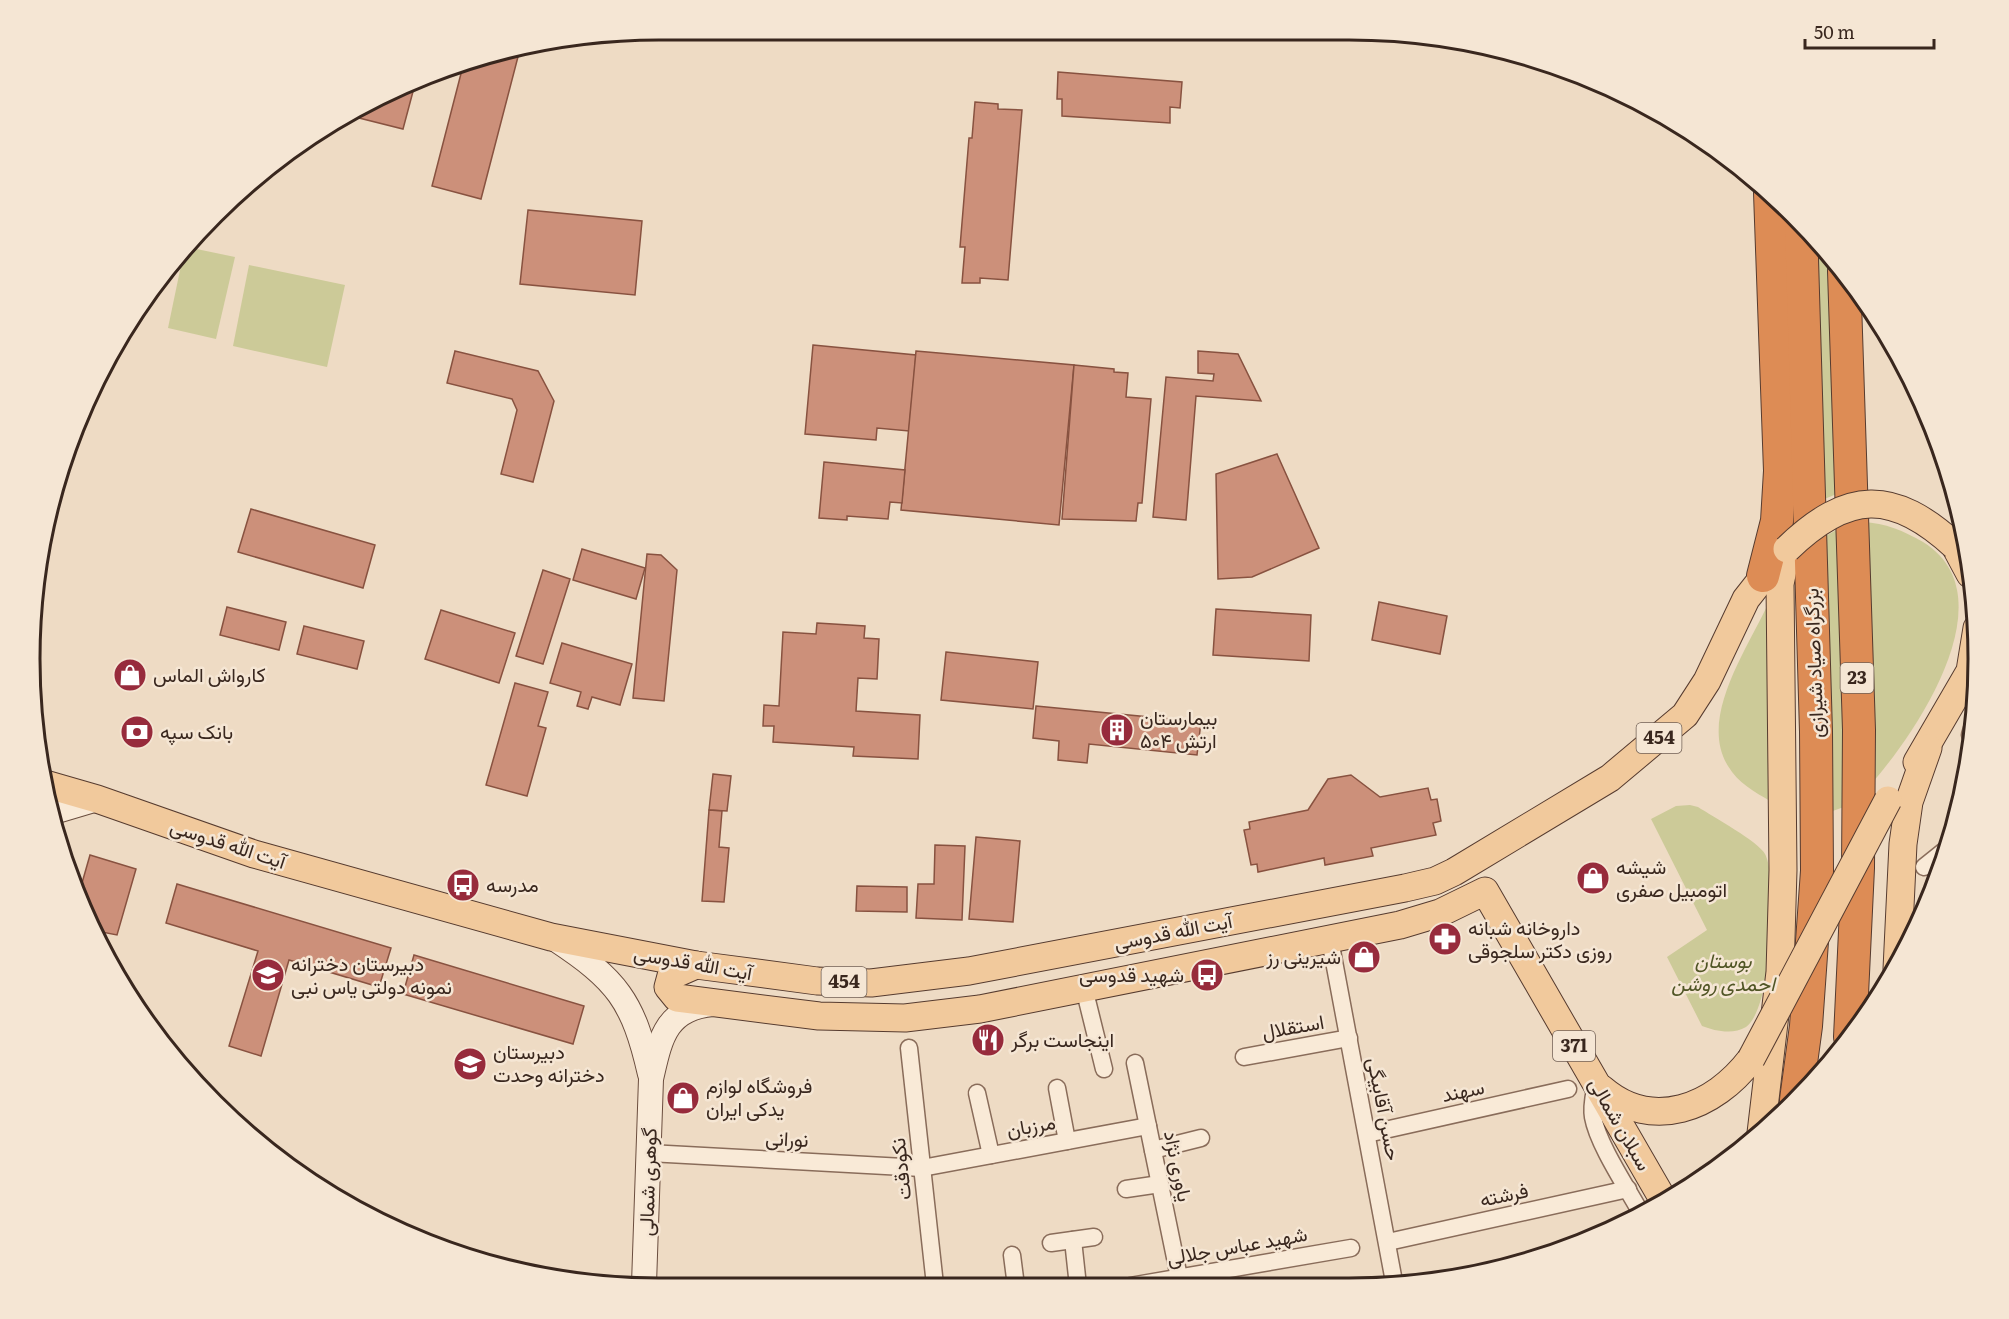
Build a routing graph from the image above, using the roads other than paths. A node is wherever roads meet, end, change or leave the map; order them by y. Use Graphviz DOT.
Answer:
graph roads {
  1 [pos="1771,206"];
  2 [pos="1801,237"];
  3 [pos="1845,288"];
  4 [pos="1958,546"];
  5 [pos="1787,549"];
  6 [pos="1762,576"];
  7 [pos="1968,677"];
  8 [pos="1928,748"];
  9 [pos="54,786"];
  10 [pos="97,799"];
  11 [pos="60,810"];
  12 [pos="1485,891"];
  13 [pos="551,937"];
  14 [pos="1330,940"];
  15 [pos="1898,946"];
  16 [pos="696,964"];
  17 [pos="1084,988"];
  18 [pos="722,1003"];
  19 [pos="1851,1022"];
  20 [pos="1349,1038"];
  21 [pos="909,1048"];
  22 [pos="1244,1057"];
  23 [pos="1135,1063"];
  24 [pos="1104,1070"];
  25 [pos="651,1079"];
  26 [pos="1596,1084"];
  27 [pos="1798,1086"];
  28 [pos="1057,1088"];
  29 [pos="1568,1089"];
  30 [pos="977,1093"];
  31 [pos="1762,1121"];
  32 [pos="1148,1126"];
  33 [pos="1367,1134"];
  34 [pos="1201,1138"];
  35 [pos="1067,1141"];
  36 [pos="1153,1150"];
  37 [pos="649,1153"];
  38 [pos="991,1155"];
  39 [pos="922,1168"];
  40 [pos="1160,1184"];
  41 [pos="1126,1189"];
  42 [pos="1628,1189"];
  43 [pos="1661,1195"];
  44 [pos="1638,1207"];
  45 [pos="1094,1237"];
  46 [pos="1073,1240"];
  47 [pos="1388,1242"];
  48 [pos="1051,1243"];
  49 [pos="1351,1248"];
  50 [pos="1011,1255"];
  51 [pos="1179,1277"];
  52 [pos="1393,1277"];
  53 [pos="644,1278"];
  54 [pos="934,1278"];
  55 [pos="1015,1278"];
  56 [pos="1077,1278"];
  57 [pos="1174,1278"];
  1 -- 6 [label="highway"];
  2 -- 27 [label="highway, بزرگراه صیاد شیرازی / 23"];
  3 -- 19 [label="highway, 23"];
  4 -- 5 [label="main road, آیت الله قدوسی, bridge"];
  5 -- 6 [label="main road, آیت الله قدوسی"];
  5 -- 31 [label="main road"];
  6 -- 16 [label="main road, آیت الله قدوسی / 454"];
  7 -- 8 [label="main road"];
  8 -- 15 [label="main road"];
  8 -- 26 [label="main road, bridge"];
  9 -- 10 [label="main road, آیت الله قدوسی / 454"];
  10 -- 11 [label="main road"];
  10 -- 13 [label="main road, آیت الله قدوسی / 454"];
  12 -- 14 [label="main road, 454"];
  12 -- 26 [label="main road, سبلان شمالی / 371"];
  13 -- 16 [label="main road, آیت الله قدوسی / 454"];
  13 -- 25 [label="main road, آیت الله قدوسی / 454"];
  14 -- 17 [label="main road, 454"];
  14 -- 20 [label="street, حسن آقابیگی"];
  16 -- 18 [label="main road"];
  17 -- 18 [label="main road, 454"];
  17 -- 24 [label="street"];
  18 -- 25 [label="main road, 454"];
  20 -- 22 [label="street, استقلال"];
  20 -- 33 [label="street, حسن آقابیگی"];
  21 -- 39 [label="street, نکودقت"];
  23 -- 32 [label="street, یاوری نژاد"];
  25 -- 37 [label="main road, گوهری شمالی"];
  26 -- 42 [label="street"];
  26 -- 43 [label="main road, سبلان شمالی / 371"];
  28 -- 35 [label="street"];
  29 -- 33 [label="street, سهند"];
  30 -- 38 [label="street"];
  32 -- 35 [label="street, مرزبان"];
  32 -- 36 [label="street, یاوری نژاد"];
  33 -- 47 [label="street, حسن آقابیگی"];
  34 -- 36 [label="street"];
  35 -- 38 [label="street, مرزبان"];
  36 -- 40 [label="street, یاوری نژاد"];
  37 -- 39 [label="street, نورانی"];
  37 -- 53 [label="main road, گوهری شمالی"];
  38 -- 39 [label="street, مرزبان"];
  39 -- 54 [label="street, نکودقت"];
  40 -- 41 [label="street"];
  40 -- 51 [label="street, یاوری نژاد"];
  42 -- 44 [label="street"];
  42 -- 47 [label="street, فرشته"];
  45 -- 46 [label="street"];
  46 -- 48 [label="street"];
  46 -- 56 [label="street"];
  47 -- 52 [label="street, حسن آقابیگی"];
  49 -- 51 [label="street, شهید عباس جلالی"];
  50 -- 55 [label="street"];
  51 -- 57 [label="street, شهید عباس جلالی"];
}
